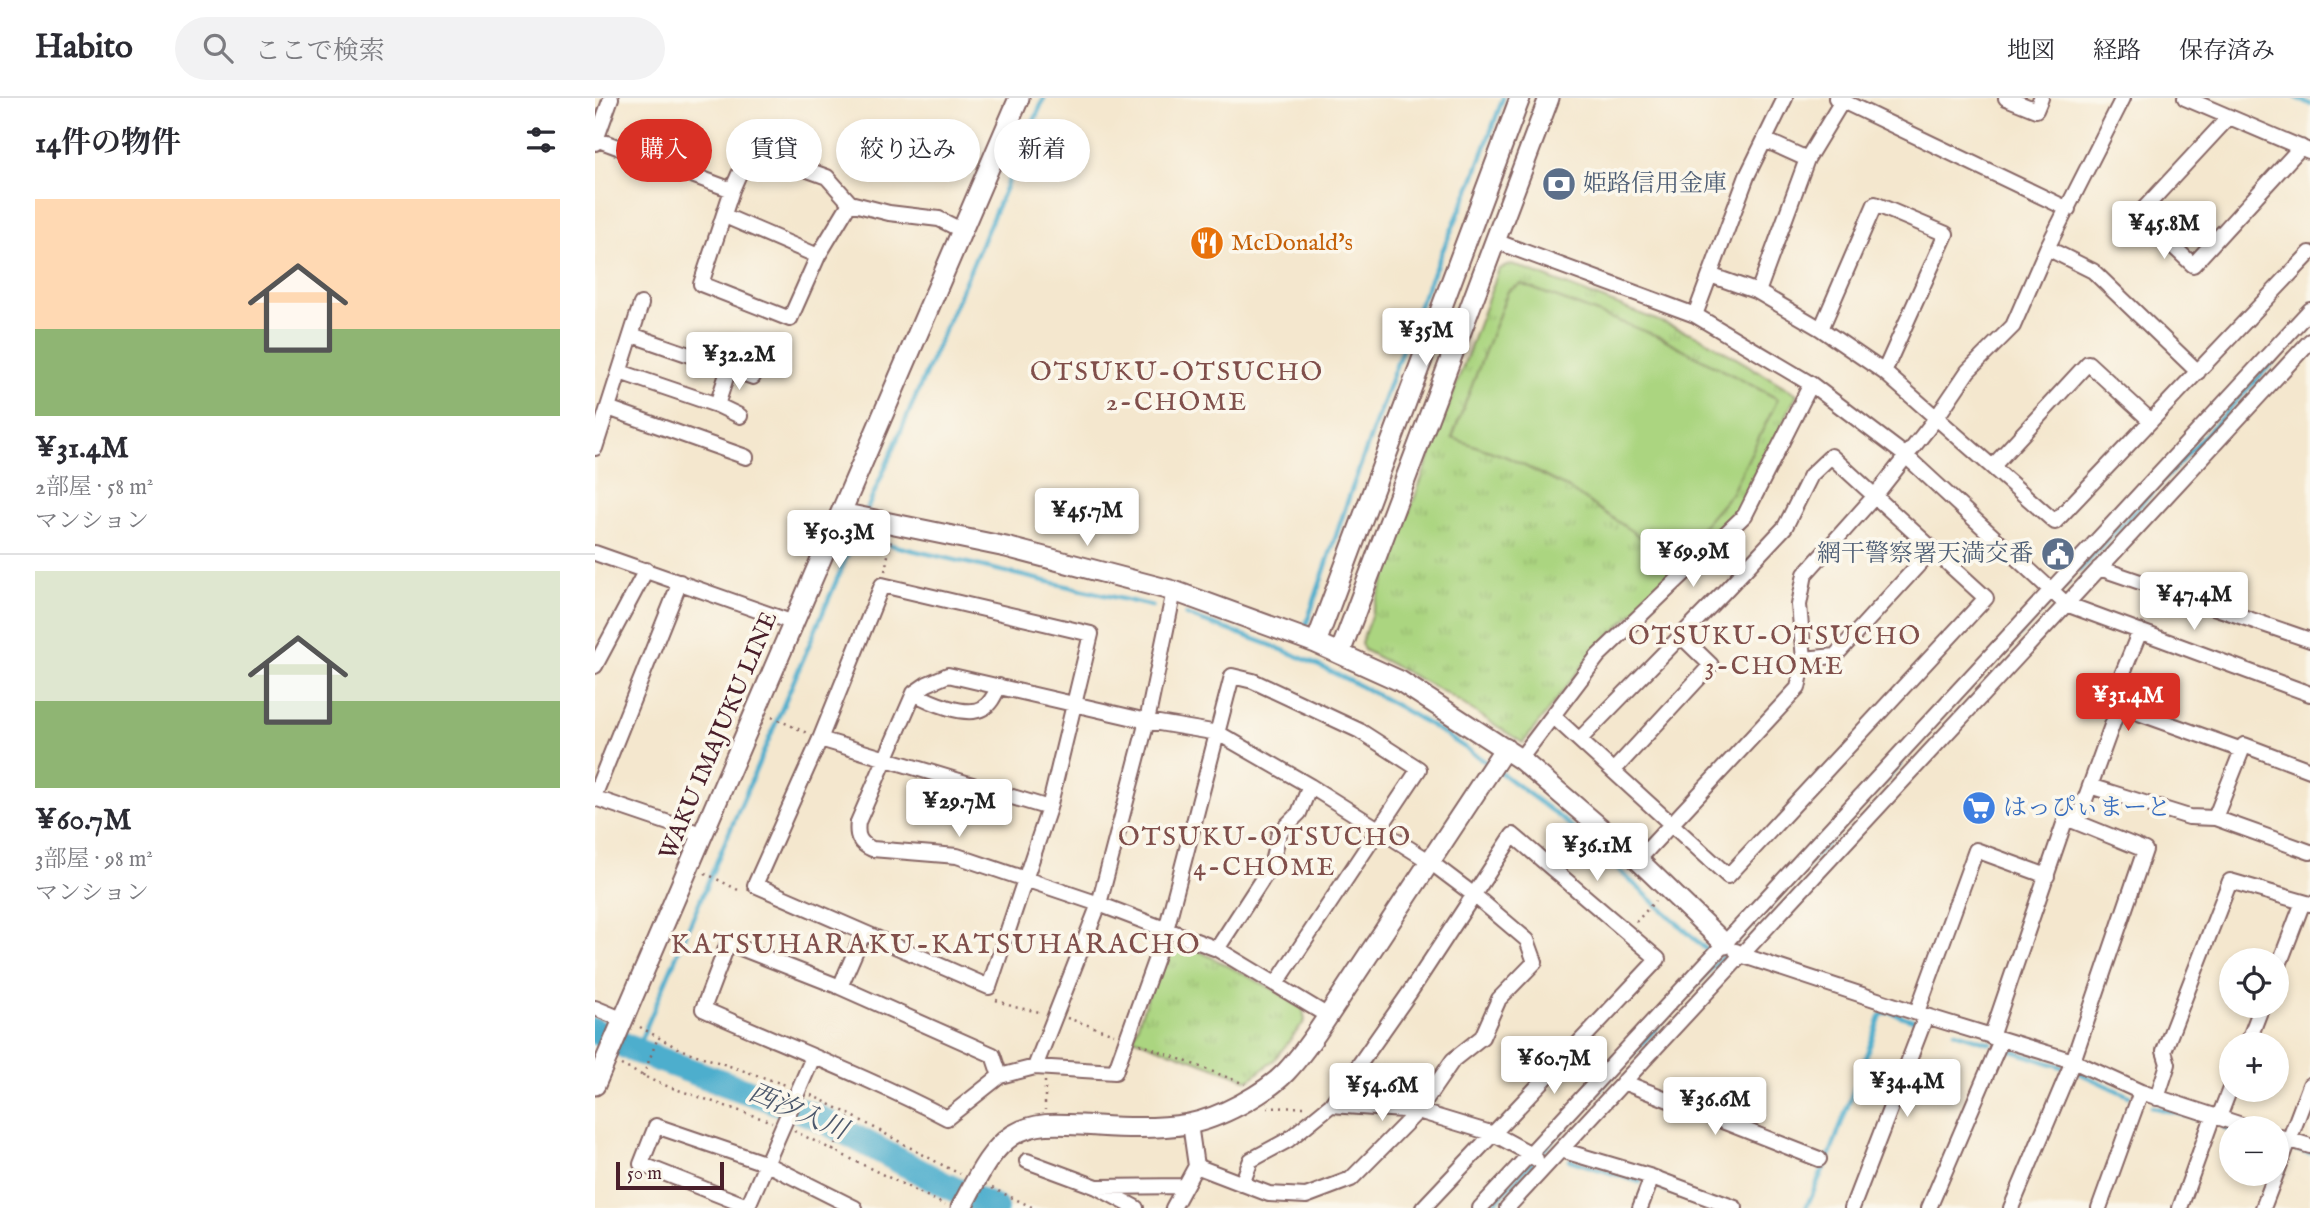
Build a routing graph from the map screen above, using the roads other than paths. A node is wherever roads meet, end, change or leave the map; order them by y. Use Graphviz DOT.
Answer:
graph roads {
  1 [pos="1019,98"];
  2 [pos="1520,98"];
  3 [pos="1549,98"];
  4 [pos="1785,98"];
  5 [pos="2006,98"];
  6 [pos="2041,98"];
  7 [pos="2123,98"];
  8 [pos="2185,98"];
  9 [pos="608,99"];
  10 [pos="1841,99"];
  11 [pos="2229,117"];
  12 [pos="1765,140"];
  13 [pos="596,141"];
  14 [pos="2306,149"];
  15 [pos="1807,159"];
  16 [pos="732,190"];
  17 [pos="851,203"];
  18 [pos="2068,209"];
  19 [pos="725,216"];
  20 [pos="961,230"];
  21 [pos="1495,241"];
  22 [pos="2047,248"];
  23 [pos="2310,253"];
  24 [pos="818,256"];
  25 [pos="1710,275"];
  26 [pos="1758,292"];
  27 [pos="642,304"];
  28 [pos="2310,310"];
  29 [pos="1695,315"];
  30 [pos="1821,329"];
  31 [pos="632,335"];
  32 [pos="2310,341"];
  33 [pos="729,369"];
  34 [pos="620,372"];
  35 [pos="1884,372"];
  36 [pos="2198,372"];
  37 [pos="753,377"];
  38 [pos="1811,384"];
  39 [pos="717,405"];
  40 [pos="608,408"];
  41 [pos="740,416"];
  42 [pos="1937,417"];
  43 [pos="2151,421"];
  44 [pos="596,440"];
  45 [pos="1906,456"];
  46 [pos="746,457"];
  47 [pos="1993,466"];
  48 [pos="1874,497"];
  49 [pos="841,513"];
  50 [pos="1933,550"];
  51 [pos="595,553"];
  52 [pos="2099,568"];
  53 [pos="646,570"];
  54 [pos="680,582"];
  55 [pos="1174,591"];
  56 [pos="2052,591"];
  57 [pos="2066,604"];
  58 [pos="794,624"];
  59 [pos="2140,631"];
  60 [pos="1681,636"];
  61 [pos="2310,640"];
  62 [pos="1316,643"];
  63 [pos="1340,653"];
  64 [pos="1804,659"];
  65 [pos="595,666"];
  66 [pos="999,686"];
  67 [pos="915,693"];
  68 [pos="2310,694"];
  69 [pos="1075,703"];
  70 [pos="2119,706"];
  71 [pos="1553,716"];
  72 [pos="1147,722"];
  73 [pos="1218,733"];
  74 [pos="820,738"];
  75 [pos="1580,739"];
  76 [pos="2242,750"];
  77 [pos="1513,753"];
  78 [pos="885,759"];
  79 [pos="1614,770"];
  80 [pos="2310,770"];
  81 [pos="1310,786"];
  82 [pos="2090,786"];
  83 [pos="595,796"];
  84 [pos="1049,808"];
  85 [pos="2215,818"];
  86 [pos="2077,822"];
  87 [pos="1672,824"];
  88 [pos="1378,829"];
  89 [pos="704,835"];
  90 [pos="2310,852"];
  91 [pos="1638,860"];
  92 [pos="1429,861"];
  93 [pos="2047,876"];
  94 [pos="1025,879"];
  95 [pos="1474,895"];
  96 [pos="2307,903"];
  97 [pos="1099,904"];
  98 [pos="1166,930"];
  99 [pos="863,934"];
  100 [pos="2287,948"];
  101 [pos="1217,949"];
  102 [pos="1733,950"];
  103 [pos="1276,984"];
  104 [pos="840,987"];
  105 [pos="595,1008"];
  106 [pos="1922,1014"];
  107 [pos="1328,1016"];
  108 [pos="623,1023"];
  109 [pos="1996,1038"];
  110 [pos="813,1057"];
  111 [pos="2073,1060"];
  112 [pos="1040,1067"];
  113 [pos="1000,1076"];
  114 [pos="1623,1083"];
  115 [pos="595,1084"];
  116 [pos="2310,1085"];
  117 [pos="2141,1092"];
  118 [pos="2157,1098"];
  119 [pos="2223,1102"];
  120 [pos="1331,1105"];
  121 [pos="1418,1111"];
  122 [pos="2216,1116"];
  123 [pos="2219,1117"];
  124 [pos="1190,1124"];
  125 [pos="2289,1126"];
  126 [pos="1495,1134"];
  127 [pos="2289,1140"];
  128 [pos="2310,1146"];
  129 [pos="1561,1150"];
  130 [pos="1531,1154"];
  131 [pos="1819,1159"];
  132 [pos="1027,1161"];
  133 [pos="767,1164"];
  134 [pos="1196,1166"];
  135 [pos="1545,1168"];
  136 [pos="1652,1177"];
  137 [pos="1242,1184"];
  138 [pos="1184,1186"];
  139 [pos="2271,1186"];
  140 [pos="1097,1187"];
  141 [pos="747,1207"];
  142 [pos="855,1208"];
  143 [pos="961,1208"];
  144 [pos="1136,1208"];
  145 [pos="1173,1208"];
  146 [pos="1423,1208"];
  147 [pos="1481,1208"];
  148 [pos="1507,1208"];
  149 [pos="1640,1208"];
  150 [pos="1735,1208"];
  151 [pos="1852,1208"];
  152 [pos="1929,1208"];
  153 [pos="2011,1208"];
  154 [pos="2099,1208"];
  155 [pos="2180,1208"];
  156 [pos="2263,1208"];
  1 -- 20 [label="street, WAKU IMAJUKU LINE"];
  2 -- 62 [label="street"];
  3 -- 21 [label="street"];
  4 -- 12 [label="street"];
  5 -- 6 [label="street"];
  7 -- 18 [label="street"];
  8 -- 11 [label="street"];
  9 -- 13 [label="street"];
  10 -- 15 [label="street"];
  10 -- 18 [label="street"];
  11 -- 14 [label="street"];
  11 -- 14 [label="street"];
  12 -- 15 [label="street"];
  12 -- 25 [label="street"];
  13 -- 16 [label="street"];
  15 -- 26 [label="street"];
  16 -- 17 [label="street"];
  16 -- 19 [label="street"];
  17 -- 20 [label="street"];
  17 -- 24 [label="street"];
  18 -- 22 [label="street"];
  19 -- 24 [label="street"];
  19 -- 24 [label="street"];
  20 -- 49 [label="street, WAKU IMAJUKU LINE"];
  21 -- 29 [label="street"];
  21 -- 63 [label="street"];
  22 -- 36 [label="street"];
  22 -- 42 [label="street"];
  23 -- 36 [label="street"];
  25 -- 26 [label="street"];
  25 -- 29 [label="street"];
  26 -- 30 [label="street"];
  27 -- 31 [label="street"];
  28 -- 56 [label="street"];
  29 -- 38 [label="street"];
  30 -- 35 [label="street"];
  30 -- 35 [label="street"];
  31 -- 33 [label="street"];
  31 -- 34 [label="street"];
  32 -- 52 [label="street"];
  33 -- 37 [label="street"];
  33 -- 39 [label="street"];
  34 -- 39 [label="street"];
  34 -- 40 [label="street"];
  35 -- 42 [label="street"];
  36 -- 43 [label="street"];
  38 -- 45 [label="street"];
  38 -- 71 [label="street"];
  39 -- 41 [label="street"];
  40 -- 44 [label="street"];
  40 -- 46 [label="street"];
  42 -- 45 [label="street"];
  42 -- 47 [label="street"];
  43 -- 47 [label="street"];
  43 -- 47 [label="street"];
  45 -- 48 [label="street"];
  45 -- 56 [label="street"];
  48 -- 50 [label="street"];
  48 -- 60 [label="street"];
  48 -- 64 [label="street"];
  49 -- 55 [label="street"];
  49 -- 58 [label="street, WAKU IMAJUKU LINE"];
  50 -- 64 [label="street"];
  50 -- 87 [label="street"];
  51 -- 53 [label="street"];
  52 -- 57 [label="street"];
  52 -- 61 [label="street"];
  53 -- 54 [label="street"];
  53 -- 65 [label="street"];
  54 -- 58 [label="street"];
  54 -- 83 [label="street"];
  55 -- 62 [label="street"];
  55 -- 72 [label="street"];
  56 -- 57 [label="street"];
  56 -- 102 [label="street"];
  57 -- 59 [label="street"];
  57 -- 102 [label="street"];
  58 -- 89 [label="street, WAKU IMAJUKU LINE"];
  59 -- 68 [label="street"];
  59 -- 70 [label="street"];
  60 -- 75 [label="street"];
  60 -- 79 [label="street"];
  62 -- 63 [label="street"];
  63 -- 77 [label="street"];
  64 -- 87 [label="street"];
  66 -- 67 [label="street"];
  66 -- 67 [label="street"];
  66 -- 69 [label="street"];
  67 -- 78 [label="street"];
  69 -- 72 [label="street"];
  69 -- 74 [label="street"];
  69 -- 84 [label="street"];
  70 -- 76 [label="street"];
  70 -- 82 [label="street"];
  71 -- 75 [label="street"];
  71 -- 77 [label="street"];
  72 -- 73 [label="street"];
  72 -- 97 [label="street"];
  73 -- 81 [label="street"];
  73 -- 88 [label="street"];
  73 -- 98 [label="street"];
  74 -- 78 [label="street"];
  74 -- 99 [label="street"];
  75 -- 79 [label="street"];
  76 -- 80 [label="street"];
  76 -- 85 [label="street"];
  77 -- 91 [label="street"];
  77 -- 92 [label="street"];
  78 -- 84 [label="street"];
  78 -- 94 [label="street"];
  79 -- 87 [label="street"];
  81 -- 88 [label="street"];
  81 -- 101 [label="street"];
  82 -- 85 [label="street"];
  82 -- 86 [label="street"];
  83 -- 89 [label="street"];
  84 -- 94 [label="street"];
  85 -- 90 [label="street"];
  86 -- 93 [label="street"];
  86 -- 111 [label="street"];
  87 -- 91 [label="street"];
  88 -- 92 [label="street"];
  88 -- 103 [label="street"];
  89 -- 108 [label="street, WAKU IMAJUKU LINE"];
  91 -- 102 [label="street"];
  92 -- 95 [label="street"];
  92 -- 107 [label="street"];
  93 -- 106 [label="street"];
  93 -- 109 [label="street"];
  94 -- 97 [label="street"];
  94 -- 99 [label="street"];
  95 -- 120 [label="street"];
  95 -- 121 [label="street"];
  95 -- 126 [label="street"];
  96 -- 100 [label="street"];
  96 -- 118 [label="street"];
  97 -- 98 [label="street"];
  97 -- 112 [label="street"];
  98 -- 101 [label="street"];
  98 -- 112 [label="street"];
  99 -- 104 [label="street"];
  101 -- 103 [label="street"];
  102 -- 106 [label="street"];
  102 -- 114 [label="street"];
  102 -- 130 [label="street"];
  103 -- 107 [label="street"];
  104 -- 110 [label="street"];
  104 -- 113 [label="street"];
  105 -- 108 [label="street"];
  106 -- 109 [label="street"];
  106 -- 151 [label="street"];
  107 -- 124 [label="street"];
  108 -- 115 [label="street, WAKU IMAJUKU LINE"];
  109 -- 111 [label="street"];
  109 -- 152 [label="street"];
  110 -- 113 [label="street"];
  110 -- 133 [label="street"];
  111 -- 117 [label="street"];
  111 -- 153 [label="street"];
  112 -- 113 [label="street"];
  114 -- 129 [label="street"];
  114 -- 131 [label="street"];
  116 -- 125 [label="street"];
  117 -- 118 [label="street"];
  117 -- 154 [label="street"];
  118 -- 122 [label="street"];
  119 -- 122 [label="street"];
  120 -- 121 [label="street"];
  120 -- 137 [label="street"];
  121 -- 126 [label="street"];
  121 -- 137 [label="street"];
  122 -- 123 [label="street"];
  122 -- 155 [label="street"];
  124 -- 134 [label="street"];
  124 -- 143 [label="street"];
  126 -- 130 [label="street"];
  126 -- 146 [label="street"];
  127 -- 128 [label="street"];
  129 -- 135 [label="street"];
  129 -- 136 [label="street"];
  130 -- 135 [label="street"];
  130 -- 147 [label="street"];
  132 -- 140 [label="street"];
  133 -- 141 [label="street"];
  133 -- 141 [label="street"];
  133 -- 142 [label="street"];
  134 -- 137 [label="street"];
  134 -- 138 [label="street"];
  135 -- 148 [label="street"];
  136 -- 149 [label="street"];
  136 -- 150 [label="street"];
  138 -- 140 [label="street"];
  138 -- 145 [label="street"];
  139 -- 156 [label="street"];
  140 -- 144 [label="street"];
}
